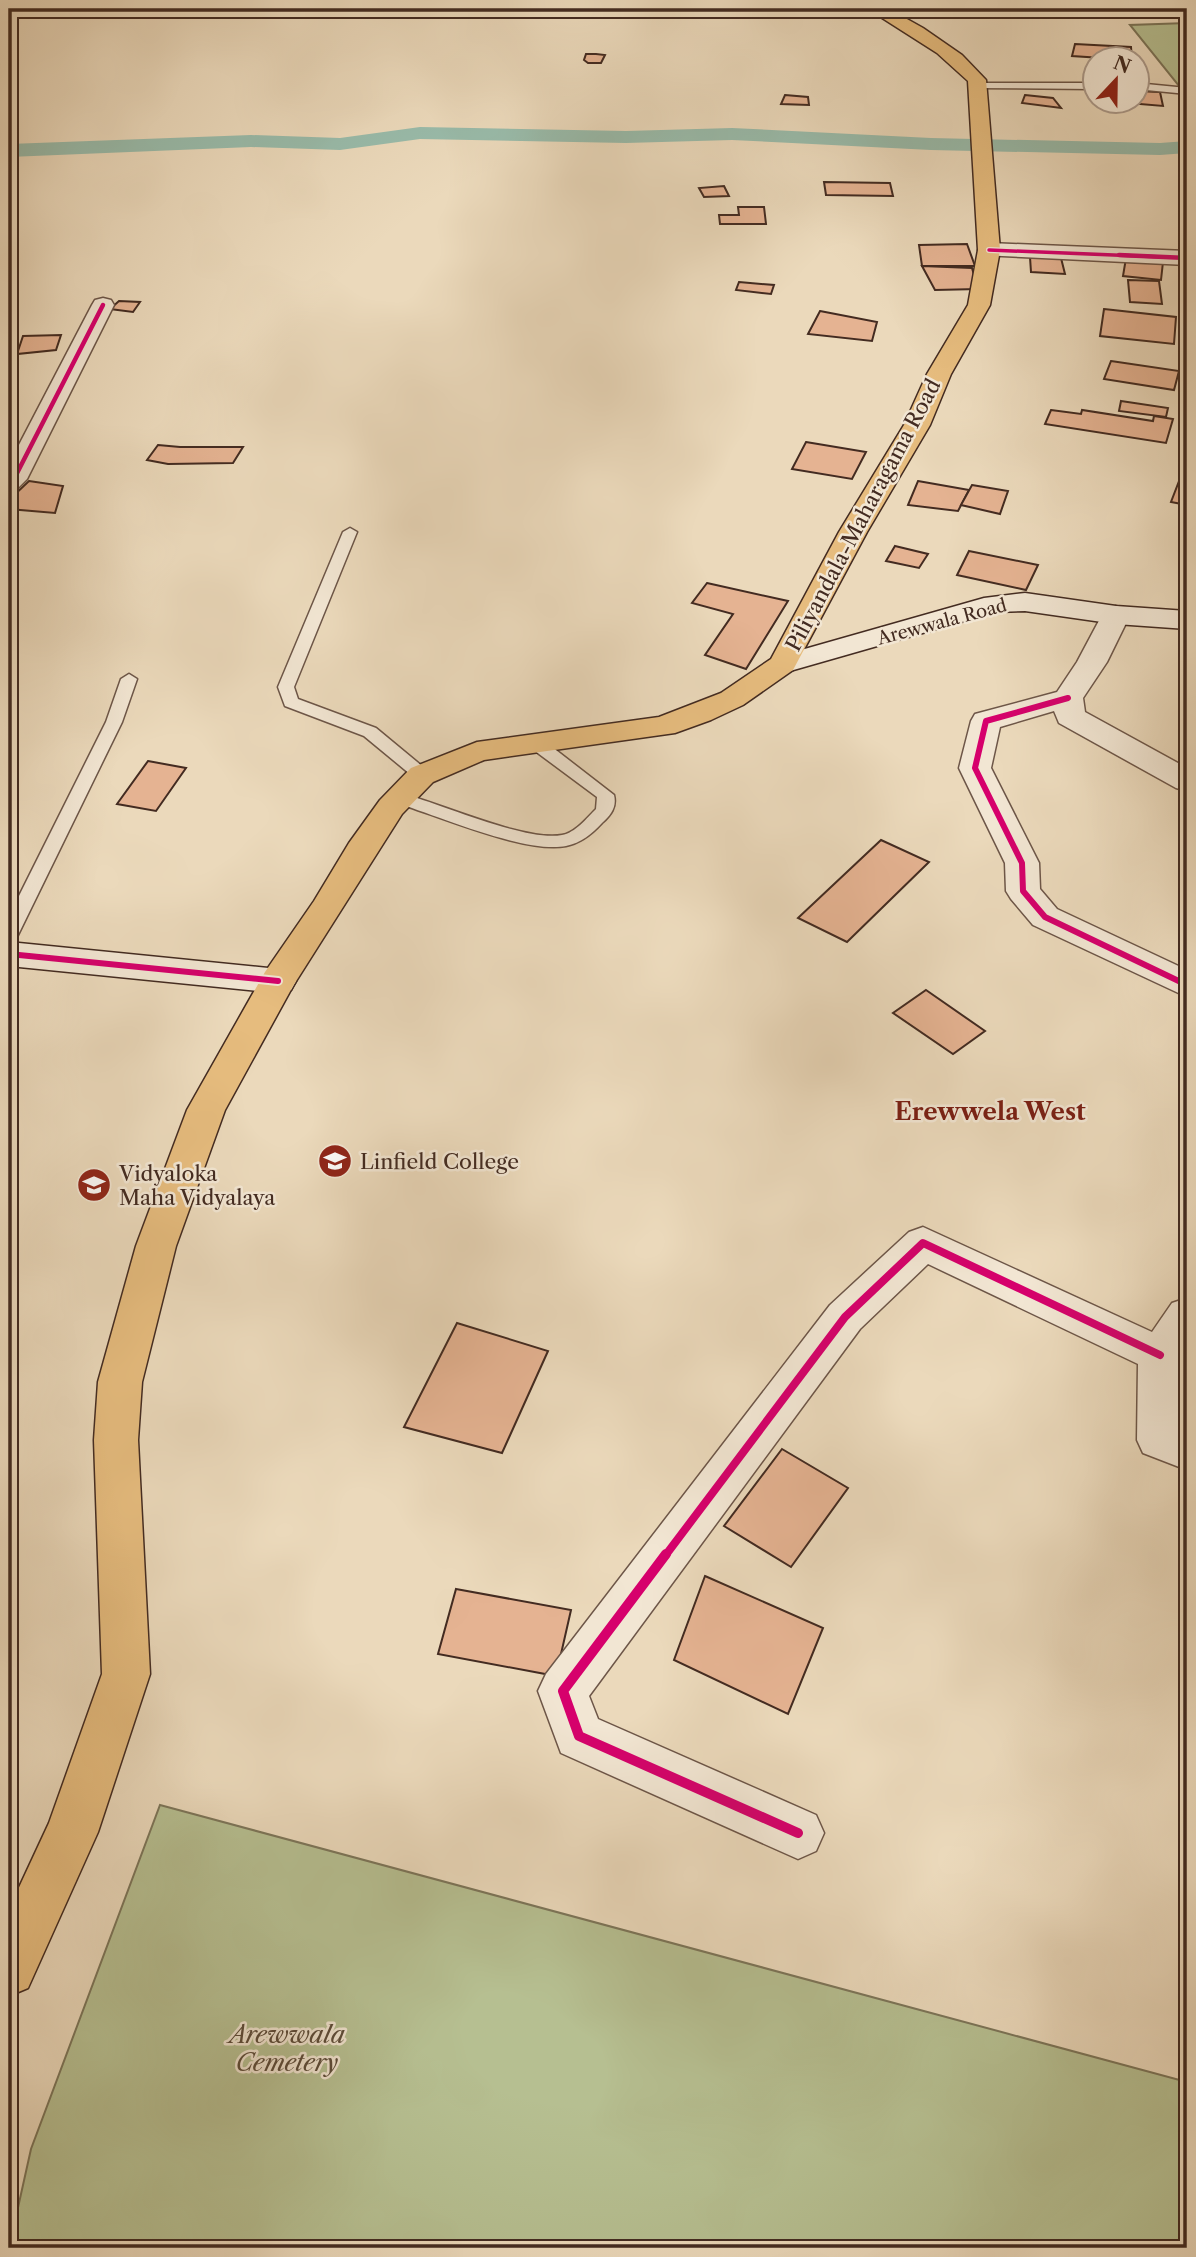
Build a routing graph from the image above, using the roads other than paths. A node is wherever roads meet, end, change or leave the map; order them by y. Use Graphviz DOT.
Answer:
graph roads {
  1 [pos="877,9"];
  2 [pos="978,86"];
  3 [pos="1080,86"];
  4 [pos="1150,87"];
  5 [pos="1187,91"];
  6 [pos="989,250"];
  7 [pos="1187,258"];
  8 [pos="103,305"];
  9 [pos="9,426"];
  10 [pos="41,427"];
  11 [pos="9,482"];
  12 [pos="350,532"];
  13 [pos="1116,614"];
  14 [pos="1187,620"];
  15 [pos="783,664"];
  16 [pos="129,679"];
  17 [pos="1068,698"];
  18 [pos="537,744"];
  19 [pos="1187,781"];
  20 [pos="411,786"];
  21 [pos="9,935"];
  22 [pos="9,954"];
  23 [pos="278,981"];
  24 [pos="1187,985"];
  25 [pos="1187,1315"];
  26 [pos="1160,1355"];
  27 [pos="1187,1451"];
  28 [pos="798,1833"];
  29 [pos="9,1969"];
  1 -- 2 [label="main road"];
  2 -- 3 [label="lane"];
  2 -- 6 [label="main road, Piliyandala-Maharagama Road"];
  4 -- 5 [label="lane"];
  6 -- 7 [label="street"];
  6 -- 15 [label="main road, Piliyandala-Maharagama Road"];
  8 -- 10 [label="street"];
  9 -- 10 [label="street"];
  10 -- 11 [label="street"];
  12 -- 20 [label="lane"];
  13 -- 14 [label="street, Arewwala Road"];
  13 -- 15 [label="street, Arewwala Road"];
  13 -- 17 [label="street"];
  15 -- 18 [label="main road, Piliyandala-Maharagama Road"];
  16 -- 21 [label="lane"];
  17 -- 19 [label="street"];
  17 -- 24 [label="street"];
  18 -- 20 [label="main road, Piliyandala-Maharagama Road"];
  18 -- 20 [label="lane"];
  20 -- 23 [label="main road, Piliyandala-Maharagama Road"];
  22 -- 23 [label="street"];
  23 -- 29 [label="main road, Piliyandala-Maharagama Road"];
  25 -- 26 [label="street"];
  26 -- 27 [label="street"];
  26 -- 28 [label="street"];
}
